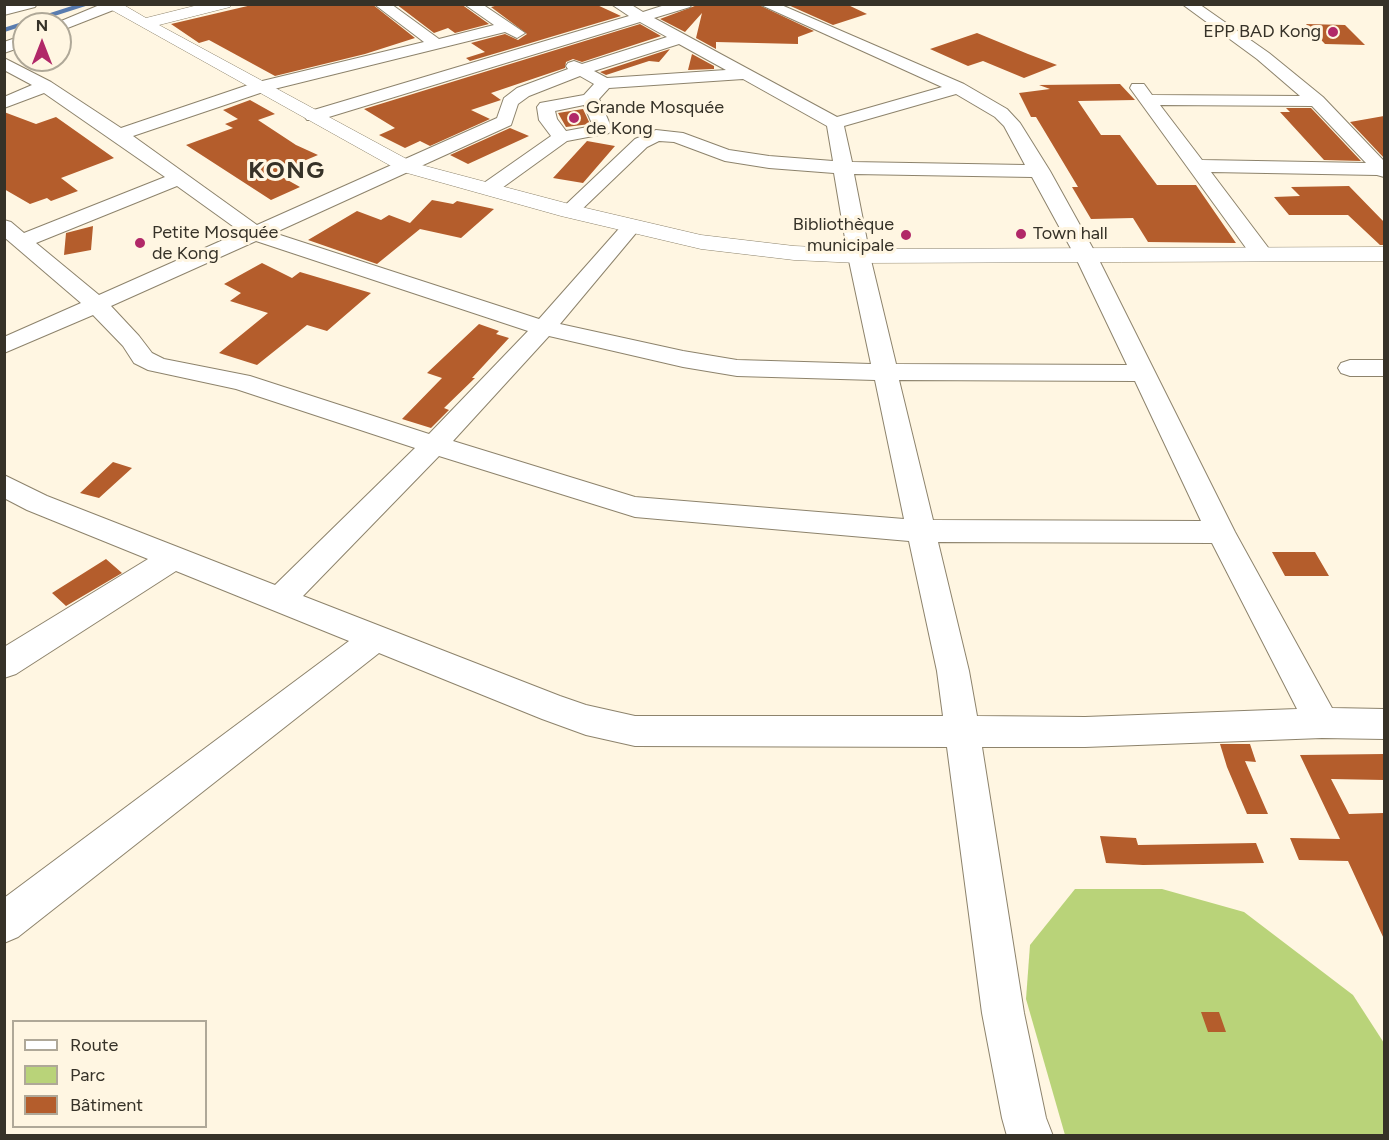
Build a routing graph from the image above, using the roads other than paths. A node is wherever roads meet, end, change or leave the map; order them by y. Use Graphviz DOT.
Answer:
graph roads {
  1 [pos="30,4"];
  2 [pos="224,4"];
  3 [pos="381,4"];
  4 [pos="471,4"];
  5 [pos="618,4"];
  6 [pos="685,4"];
  7 [pos="1189,4"];
  8 [pos="110,5"];
  9 [pos="774,6"];
  10 [pos="4,10"];
  11 [pos="643,18"];
  12 [pos="72,21"];
  13 [pos="145,23"];
  14 [pos="506,27"];
  15 [pos="680,38"];
  16 [pos="437,44"];
  17 [pos="542,46"];
  18 [pos="4,63"];
  19 [pos="580,70"];
  20 [pos="746,74"];
  21 [pos="604,83"];
  22 [pos="45,86"];
  23 [pos="260,87"];
  24 [pos="958,88"];
  25 [pos="590,99"];
  26 [pos="1317,101"];
  27 [pos="4,103"];
  28 [pos="313,116"];
  29 [pos="548,120"];
  30 [pos="505,122"];
  31 [pos="835,123"];
  32 [pos="603,129"];
  33 [pos="118,135"];
  34 [pos="561,137"];
  35 [pos="641,142"];
  36 [pos="1198,166"];
  37 [pos="407,167"];
  38 [pos="843,168"];
  39 [pos="1384,170"];
  40 [pos="1040,171"];
  41 [pos="179,178"];
  42 [pos="488,189"];
  43 [pos="569,211"];
  44 [pos="631,226"];
  45 [pos="13,233"];
  46 [pos="257,234"];
  47 [pos="1085,254"];
  48 [pos="1262,254"];
  49 [pos="1384,254"];
  50 [pos="859,256"];
  51 [pos="97,305"];
  52 [pos="544,328"];
  53 [pos="4,345"];
  54 [pos="1350,368"];
  55 [pos="1384,368"];
  56 [pos="886,372"];
  57 [pos="1144,373"];
  58 [pos="434,446"];
  59 [pos="4,485"];
  60 [pos="922,531"];
  61 [pos="1221,532"];
  62 [pos="175,556"];
  63 [pos="280,600"];
  64 [pos="376,638"];
  65 [pos="4,664"];
  66 [pos="1322,723"];
  67 [pos="1384,724"];
  68 [pos="963,732"];
  69 [pos="4,923"];
  70 [pos="1030,1136"];
  1 -- 10 [label="street"];
  2 -- 13 [label="main road"];
  3 -- 16 [label="street"];
  4 -- 14 [label="street"];
  5 -- 11 [label="street"];
  6 -- 11 [label="street"];
  7 -- 26 [label="street"];
  8 -- 12 [label="street"];
  8 -- 13 [label="main road"];
  9 -- 24 [label="street"];
  11 -- 15 [label="street"];
  11 -- 17 [label="street"];
  13 -- 23 [label="main road"];
  14 -- 16 [label="street"];
  14 -- 17 [label="street"];
  15 -- 19 [label="street"];
  15 -- 20 [label="street"];
  16 -- 23 [label="street"];
  17 -- 19 [label="street"];
  17 -- 28 [label="street"];
  18 -- 22 [label="street"];
  19 -- 21 [label="street"];
  19 -- 30 [label="street"];
  20 -- 21 [label="street"];
  20 -- 31 [label="street"];
  21 -- 25 [label="street"];
  22 -- 27 [label="street"];
  22 -- 33 [label="street"];
  23 -- 28 [label="main road"];
  23 -- 33 [label="street"];
  24 -- 31 [label="street"];
  24 -- 40 [label="street"];
  25 -- 29 [label="street"];
  25 -- 32 [label="street"];
  26 -- 36 [label="street"];
  26 -- 39 [label="street"];
  28 -- 37 [label="main road"];
  29 -- 30 [label="street"];
  29 -- 34 [label="street"];
  30 -- 37 [label="street"];
  31 -- 38 [label="street"];
  32 -- 34 [label="street"];
  32 -- 35 [label="street"];
  33 -- 41 [label="street"];
  34 -- 42 [label="street"];
  35 -- 38 [label="street"];
  35 -- 43 [label="street"];
  36 -- 39 [label="street"];
  36 -- 48 [label="street"];
  37 -- 42 [label="main road"];
  37 -- 46 [label="street"];
  38 -- 40 [label="street"];
  38 -- 50 [label="street"];
  40 -- 47 [label="street"];
  41 -- 45 [label="street"];
  41 -- 46 [label="street"];
  42 -- 43 [label="main road"];
  43 -- 44 [label="main road"];
  44 -- 50 [label="main road"];
  44 -- 52 [label="street"];
  45 -- 51 [label="street"];
  46 -- 51 [label="street"];
  46 -- 52 [label="street"];
  47 -- 48 [label="main road"];
  47 -- 50 [label="main road"];
  47 -- 57 [label="street"];
  48 -- 49 [label="main road"];
  50 -- 56 [label="street"];
  51 -- 53 [label="street"];
  51 -- 58 [label="street"];
  52 -- 56 [label="street"];
  52 -- 58 [label="street"];
  54 -- 55 [label="street"];
  56 -- 57 [label="street"];
  56 -- 60 [label="street"];
  57 -- 61 [label="street"];
  58 -- 60 [label="street"];
  58 -- 63 [label="street"];
  59 -- 62 [label="street"];
  60 -- 61 [label="street"];
  60 -- 68 [label="street"];
  61 -- 66 [label="street"];
  62 -- 63 [label="street"];
  62 -- 65 [label="street"];
  63 -- 64 [label="street"];
  64 -- 68 [label="street"];
  64 -- 69 [label="street"];
  66 -- 67 [label="street"];
  66 -- 68 [label="street"];
  68 -- 70 [label="street"];
}
